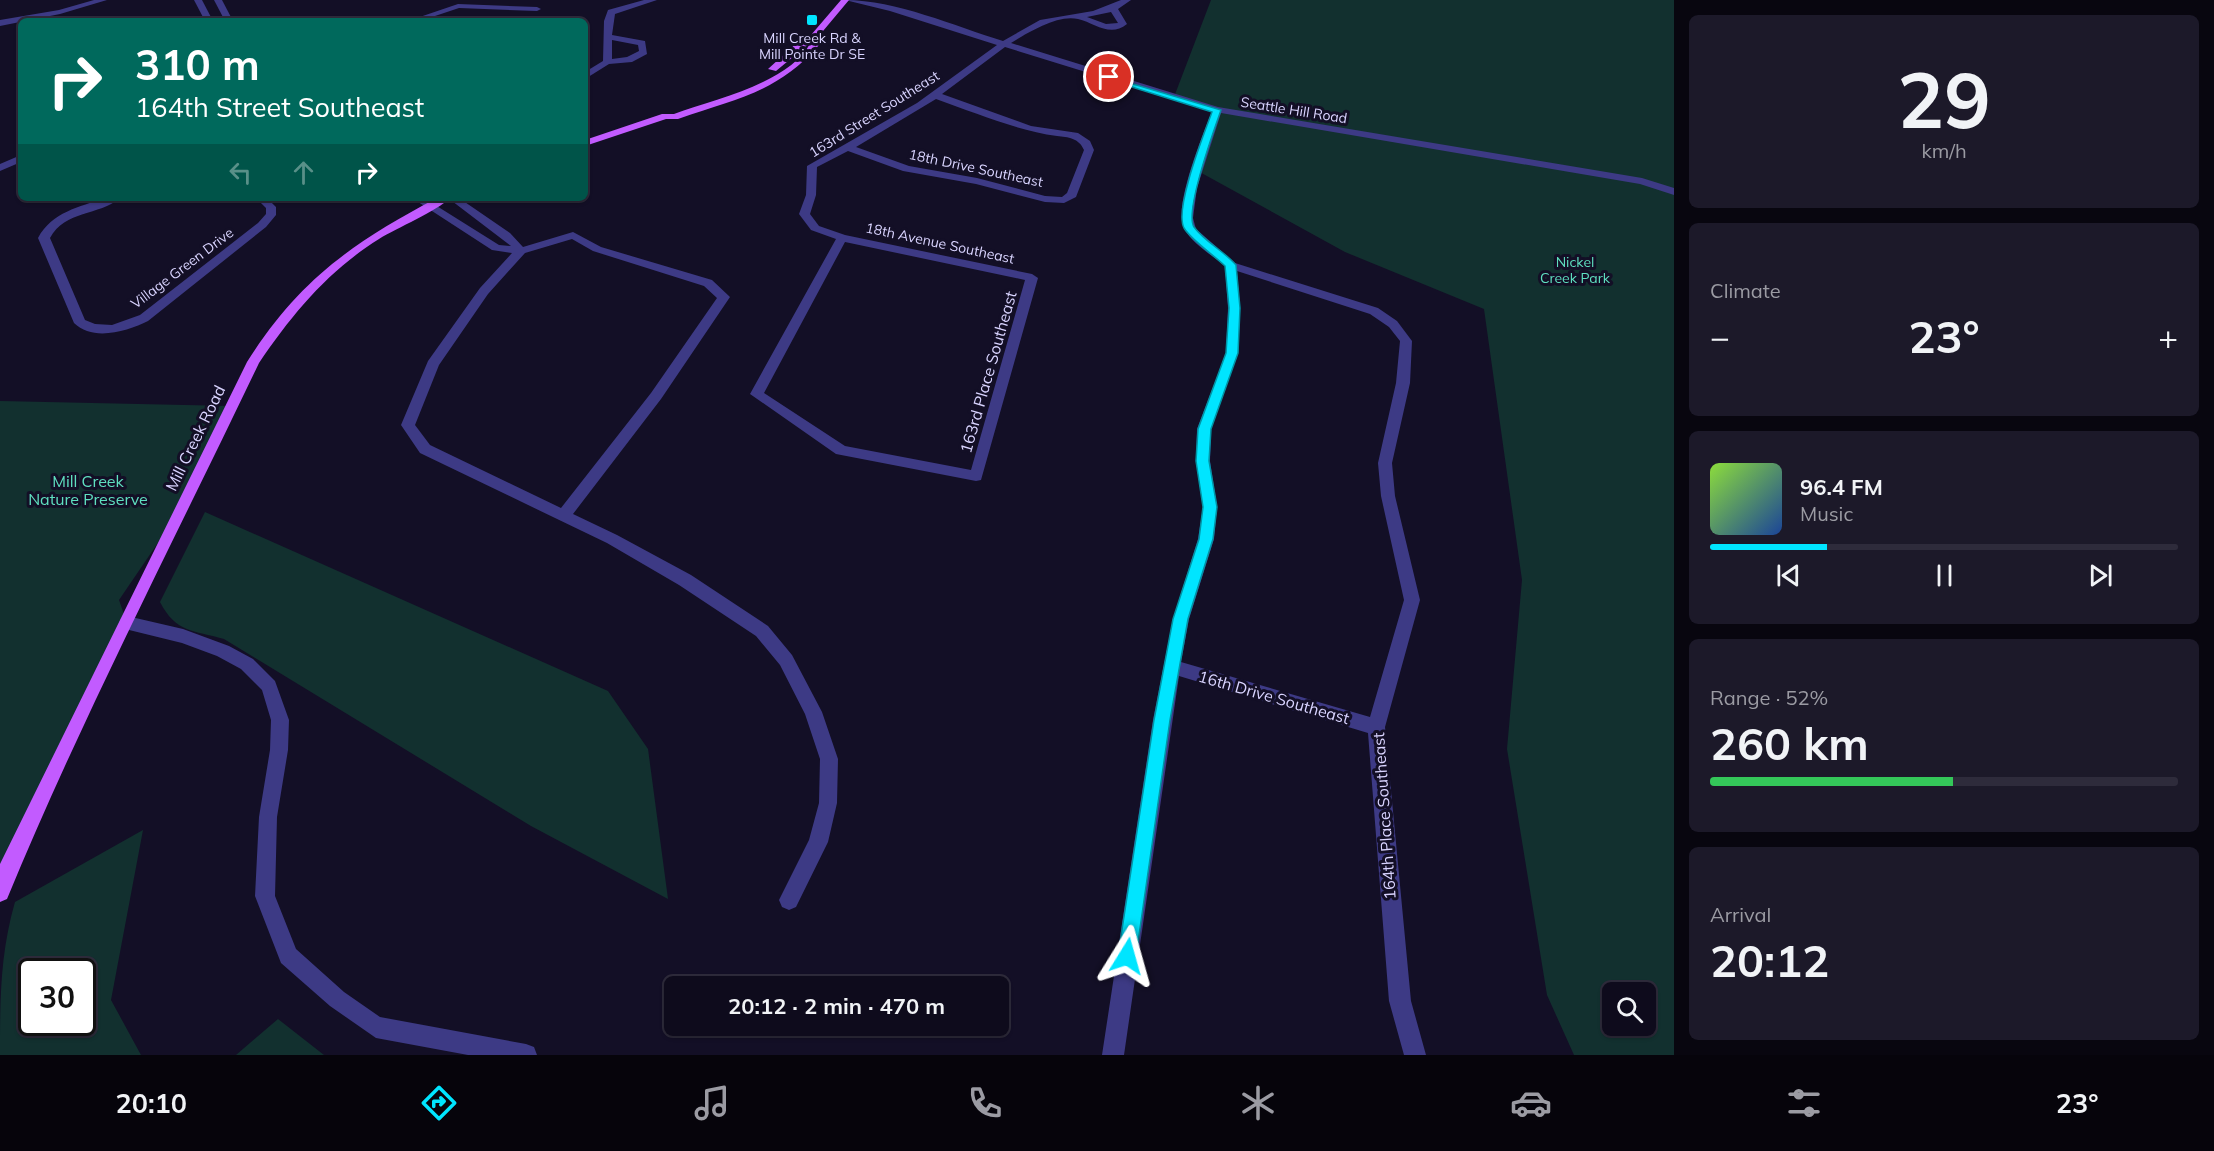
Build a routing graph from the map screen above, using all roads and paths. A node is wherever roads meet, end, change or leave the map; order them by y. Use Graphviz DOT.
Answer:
graph roads {
  1 [pos="103,0"];
  2 [pos="198,0"];
  3 [pos="218,0"];
  4 [pos="653,0"];
  5 [pos="847,0"];
  6 [pos="1127,0"];
  7 [pos="1112,8"];
  8 [pos="537,9"];
  9 [pos="1077,15"];
  10 [pos="59,16"];
  11 [pos="42,18"];
  12 [pos="207,18"];
  13 [pos="227,18"];
  14 [pos="421,18"];
  15 [pos="18,21"];
  16 [pos="0,23"];
  17 [pos="608,37"];
  18 [pos="1001,44"];
  19 [pos="607,62"];
  20 [pos="588,74"];
  21 [pos="935,95"];
  22 [pos="1217,110"];
  23 [pos="675,117"];
  24 [pos="588,142"];
  25 [pos="848,148"];
  26 [pos="588,152"];
  27 [pos="18,159"];
  28 [pos="0,168"];
  29 [pos="1674,192"];
  30 [pos="107,201"];
  31 [pos="264,201"];
  32 [pos="456,201"];
  33 [pos="423,202"];
  34 [pos="842,238"];
  35 [pos="521,251"];
  36 [pos="1231,265"];
  37 [pos="1032,278"];
  38 [pos="564,515"];
  39 [pos="127,623"];
  40 [pos="1172,667"];
  41 [pos="1376,727"];
  42 [pos="0,892"];
  43 [pos="789,900"];
  44 [pos="526,1055"];
  45 [pos="1113,1055"];
  46 [pos="1415,1055"];
  1 -- 10 [label="street"];
  2 -- 12 [label="street"];
  3 -- 13 [label="street"];
  4 -- 17 [label="street"];
  5 -- 18 [label="street, Seattle Hill Road"];
  5 -- 23 [label="main road"];
  6 -- 7 [label="street, 163rd Street Southeast"];
  7 -- 9 [label="street, 163rd Street Southeast"];
  7 -- 9 [label="street"];
  8 -- 14 [label="street"];
  9 -- 18 [label="street, 163rd Street Southeast"];
  10 -- 11 [label="street"];
  15 -- 16 [label="street"];
  17 -- 19 [label="street"];
  17 -- 19 [label="street"];
  18 -- 21 [label="street, 163rd Street Southeast"];
  18 -- 22 [label="street, Seattle Hill Road"];
  19 -- 20 [label="street"];
  21 -- 25 [label="street, 163rd Street Southeast"];
  21 -- 25 [label="street, 18th Drive Southeast"];
  22 -- 29 [label="street, Seattle Hill Road"];
  22 -- 36 [label="street"];
  23 -- 24 [label="main road"];
  23 -- 26 [label="main road"];
  25 -- 34 [label="street, 163rd Street Southeast"];
  27 -- 28 [label="street"];
  30 -- 31 [label="street, Village Green Drive"];
  32 -- 35 [label="street"];
  33 -- 35 [label="street"];
  33 -- 39 [label="main road, Mill Creek Road"];
  34 -- 37 [label="street, 18th Avenue Southeast"];
  34 -- 37 [label="street, 163rd Place Southeast"];
  35 -- 38 [label="street"];
  35 -- 38 [label="street"];
  36 -- 40 [label="street"];
  36 -- 41 [label="street, 164th Place Southeast"];
  38 -- 43 [label="street"];
  39 -- 42 [label="main road, Mill Creek Road"];
  39 -- 44 [label="street"];
  40 -- 41 [label="street, 16th Drive Southeast"];
  40 -- 45 [label="street"];
  41 -- 46 [label="street, 164th Place Southeast"];
}
